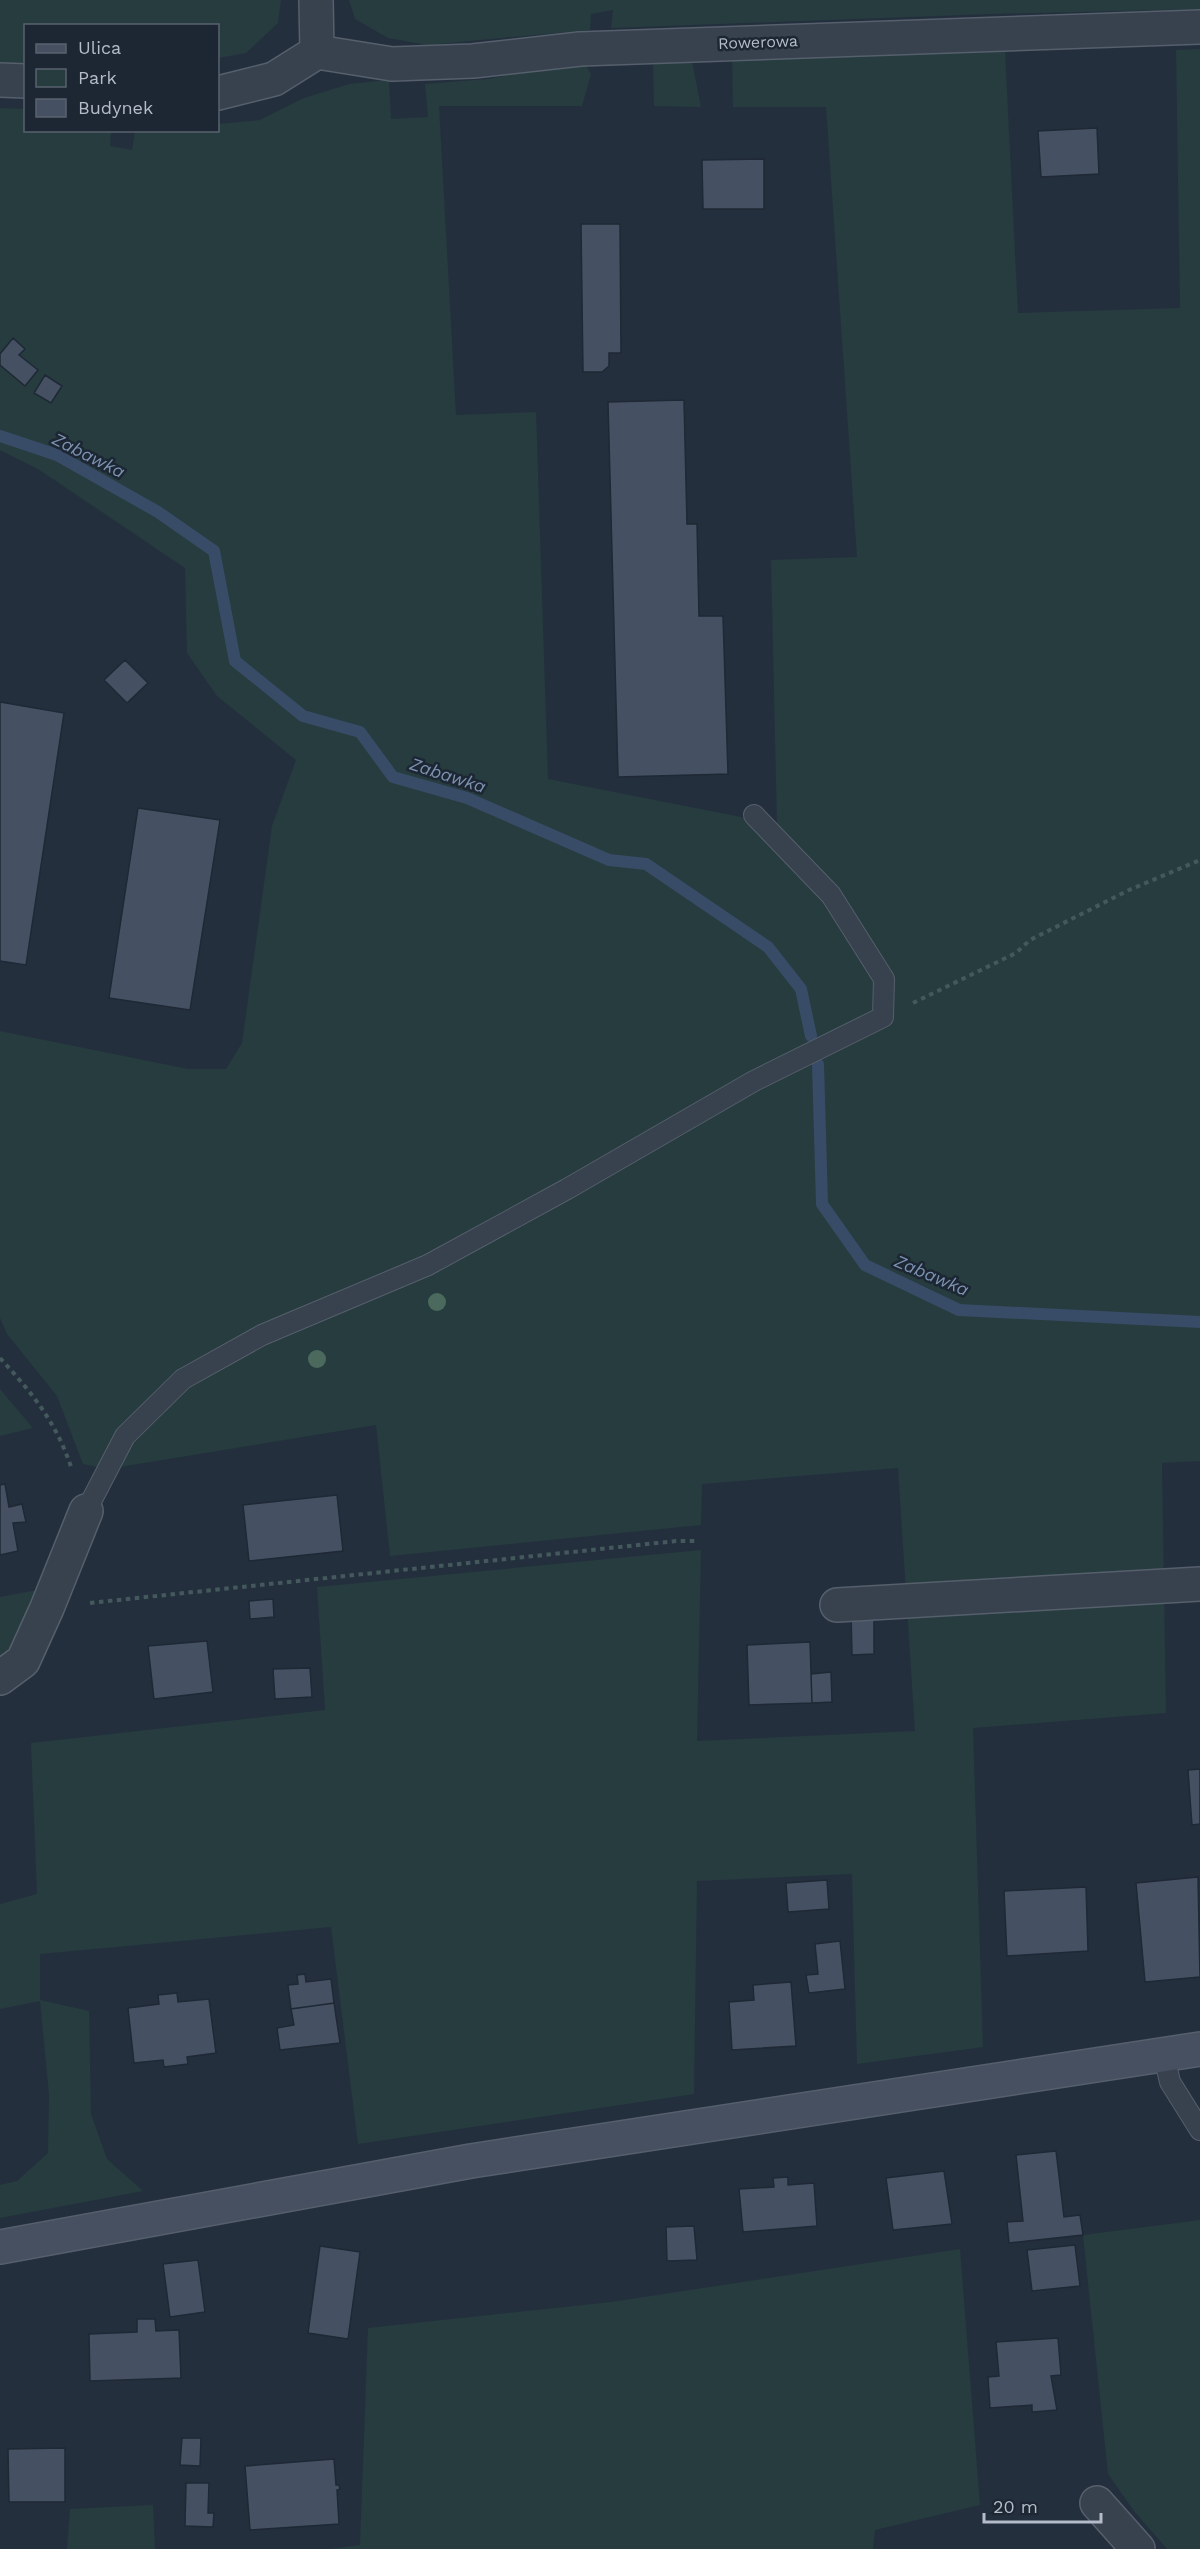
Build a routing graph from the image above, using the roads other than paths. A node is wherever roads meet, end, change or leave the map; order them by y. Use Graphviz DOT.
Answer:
graph roads {
  1 [pos="316,0"];
  2 [pos="1200,27"];
  3 [pos="317,52"];
  4 [pos="0,80"];
  5 [pos="24,81"];
  6 [pos="219,93"];
  7 [pos="754,815"];
  8 [pos="86,1511"];
  9 [pos="1200,1584"];
  10 [pos="837,1605"];
  11 [pos="0,1678"];
  12 [pos="1200,2049"];
  13 [pos="1164,2056"];
  14 [pos="1200,2130"];
  15 [pos="0,2247"];
  16 [pos="1097,2503"];
  17 [pos="1138,2549"];
  1 -- 3 [label="street"];
  2 -- 3 [label="street, Rowerowa"];
  3 -- 6 [label="street"];
  4 -- 5 [label="street"];
  7 -- 8 [label="lane"];
  8 -- 11 [label="street"];
  9 -- 10 [label="street"];
  12 -- 13 [label="street"];
  13 -- 14 [label="lane"];
  13 -- 15 [label="street"];
  16 -- 17 [label="street"];
}
